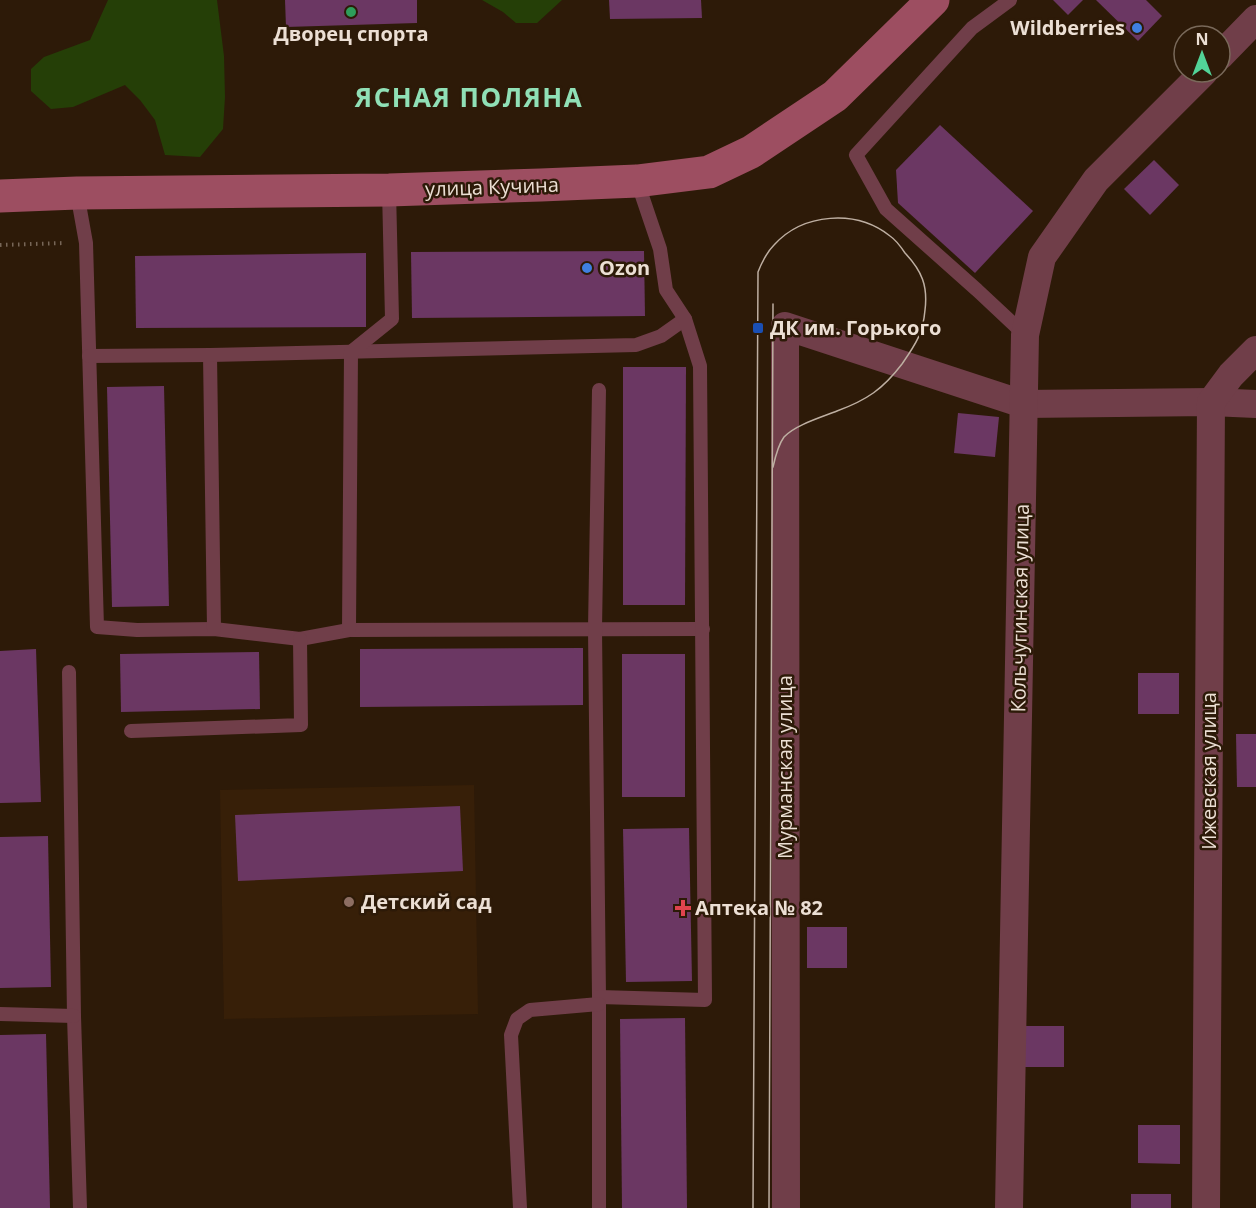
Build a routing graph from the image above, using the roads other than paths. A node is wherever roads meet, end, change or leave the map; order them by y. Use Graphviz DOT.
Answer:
graph roads {
  1 [pos="1010,0"];
  2 [pos="927,2"];
  3 [pos="1256,20"];
  4 [pos="1232,44"];
  5 [pos="1192,84"];
  6 [pos="637,181"];
  7 [pos="389,190"];
  8 [pos="77,193"];
  9 [pos="0,196"];
  10 [pos="685,319"];
  11 [pos="1025,335"];
  12 [pos="1256,350"];
  13 [pos="351,352"];
  14 [pos="210,355"];
  15 [pos="89,356"];
  16 [pos="598,390"];
  17 [pos="1211,402"];
  18 [pos="1023,404"];
  19 [pos="1256,404"];
  20 [pos="703,628"];
  21 [pos="214,629"];
  22 [pos="595,629"];
  23 [pos="349,630"];
  24 [pos="300,639"];
  25 [pos="69,672"];
  26 [pos="131,731"];
  27 [pos="599,1000"];
  28 [pos="0,1014"];
  29 [pos="74,1016"];
  30 [pos="80,1208"];
  31 [pos="520,1208"];
  32 [pos="599,1208"];
  33 [pos="786,1208"];
  34 [pos="1008,1208"];
  35 [pos="1206,1208"];
  1 -- 11 [label="lane"];
  2 -- 6 [label="main road, улица Кучина"];
  3 -- 4 [label="street"];
  5 -- 11 [label="street, Кольчугинская улица"];
  6 -- 7 [label="main road, улица Кучина"];
  6 -- 10 [label="lane"];
  7 -- 8 [label="main road, улица Кучина"];
  7 -- 13 [label="lane"];
  8 -- 9 [label="main road, улица Кучина"];
  8 -- 15 [label="lane"];
  10 -- 13 [label="lane"];
  10 -- 20 [label="lane"];
  11 -- 18 [label="street, Кольчугинская улица"];
  12 -- 17 [label="street"];
  13 -- 14 [label="lane"];
  13 -- 23 [label="lane"];
  14 -- 15 [label="lane"];
  14 -- 21 [label="lane"];
  15 -- 21 [label="lane"];
  16 -- 22 [label="lane"];
  17 -- 18 [label="street"];
  17 -- 19 [label="street"];
  17 -- 35 [label="street, Ижевская улица"];
  18 -- 33 [label="street, Мурманская улица"];
  18 -- 34 [label="street, Кольчугинская улица"];
  20 -- 22 [label="lane"];
  20 -- 27 [label="lane"];
  21 -- 24 [label="lane"];
  22 -- 23 [label="lane"];
  22 -- 27 [label="lane"];
  23 -- 24 [label="lane"];
  24 -- 26 [label="lane"];
  25 -- 29 [label="lane"];
  27 -- 31 [label="lane"];
  27 -- 32 [label="lane"];
  28 -- 29 [label="lane"];
  29 -- 30 [label="lane"];
}
